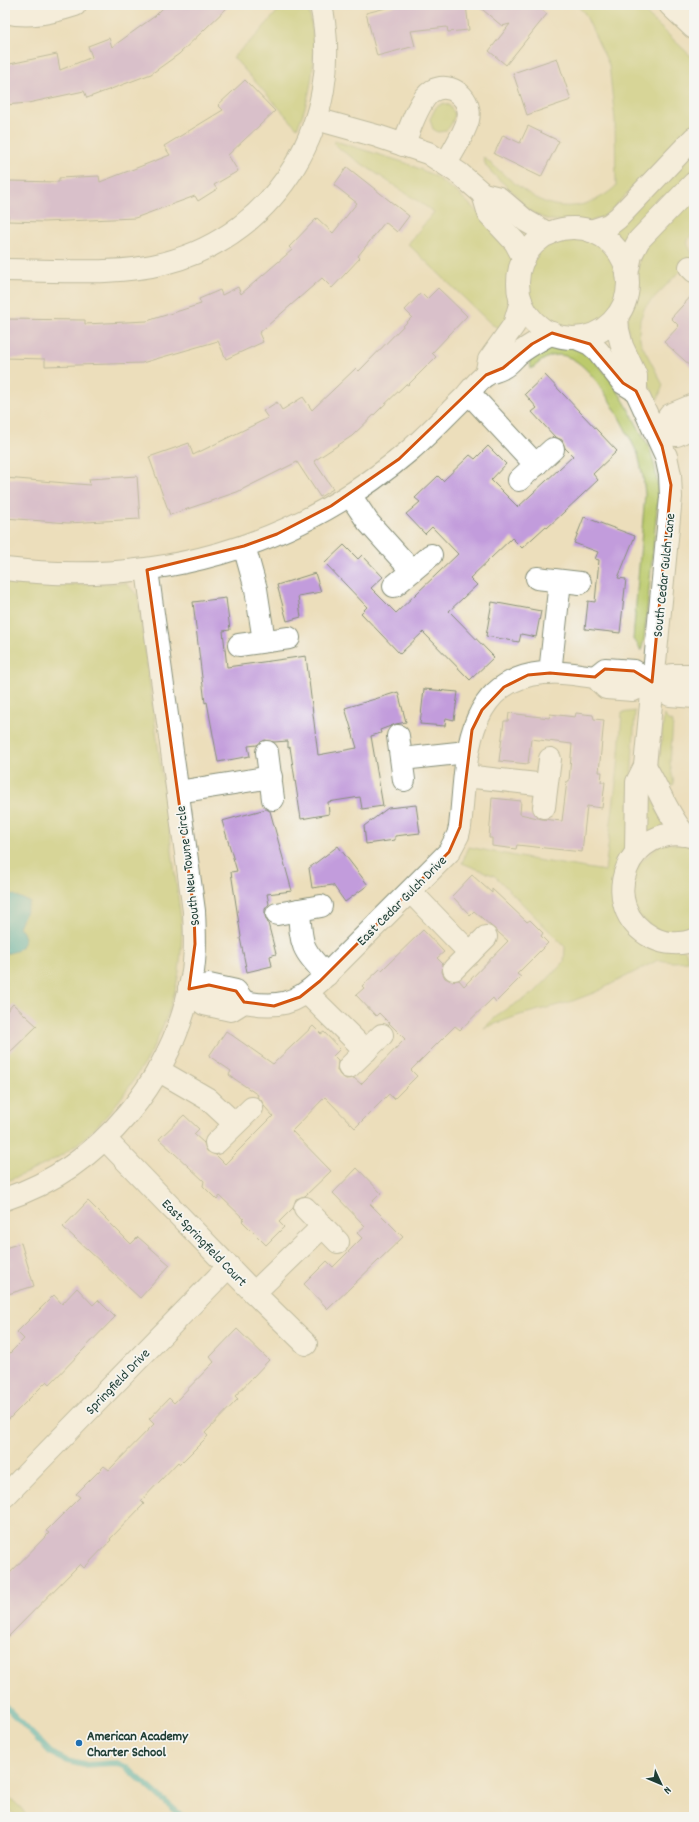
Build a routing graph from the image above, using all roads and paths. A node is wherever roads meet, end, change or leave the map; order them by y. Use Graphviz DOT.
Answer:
graph roads {
  1 [pos="75,5"];
  2 [pos="321,5"];
  3 [pos="670,5"];
  4 [pos="5,12"];
  5 [pos="694,28"];
  6 [pos="316,120"];
  7 [pos="694,138"];
  8 [pos="403,145"];
  9 [pos="446,164"];
  10 [pos="694,182"];
  11 [pos="483,194"];
  12 [pos="591,231"];
  13 [pos="549,234"];
  14 [pos="524,259"];
  15 [pos="5,270"];
  16 [pos="628,274"];
  17 [pos="521,301"];
  18 [pos="617,316"];
  19 [pos="552,334"];
  20 [pos="576,338"];
  21 [pos="486,375"];
  22 [pos="636,391"];
  23 [pos="469,393"];
  24 [pos="694,405"];
  25 [pos="694,427"];
  26 [pos="657,434"];
  27 [pos="553,449"];
  28 [pos="536,465"];
  29 [pos="519,480"];
  30 [pos="350,495"];
  31 [pos="244,546"];
  32 [pos="431,555"];
  33 [pos="5,569"];
  34 [pos="147,570"];
  35 [pos="412,571"];
  36 [pos="537,578"];
  37 [pos="394,586"];
  38 [pos="289,638"];
  39 [pos="264,641"];
  40 [pos="239,645"];
  41 [pos="550,673"];
  42 [pos="694,675"];
  43 [pos="652,682"];
  44 [pos="694,697"];
  45 [pos="398,736"];
  46 [pos="267,752"];
  47 [pos="467,752"];
  48 [pos="402,759"];
  49 [pos="550,759"];
  50 [pos="645,766"];
  51 [pos="271,776"];
  52 [pos="465,776"];
  53 [pos="404,780"];
  54 [pos="546,785"];
  55 [pos="178,792"];
  56 [pos="273,798"];
  57 [pos="544,807"];
  58 [pos="690,836"];
  59 [pos="636,851"];
  60 [pos="411,892"];
  61 [pos="321,906"];
  62 [pos="299,910"];
  63 [pos="277,914"];
  64 [pos="486,937"];
  65 [pos="694,940"];
  66 [pos="470,953"];
  67 [pos="454,969"];
  68 [pos="327,975"];
  69 [pos="189,989"];
  70 [pos="307,993"];
  71 [pos="382,1035"];
  72 [pos="366,1051"];
  73 [pos="349,1067"];
  74 [pos="158,1070"];
  75 [pos="252,1108"];
  76 [pos="235,1124"];
  77 [pos="105,1139"];
  78 [pos="216,1142"];
  79 [pos="5,1199"];
  80 [pos="305,1208"];
  81 [pos="323,1226"];
  82 [pos="338,1242"];
  83 [pos="229,1266"];
  84 [pos="254,1292"];
  85 [pos="306,1344"];
  86 [pos="5,1496"];
  1 -- 4 [label="street"];
  2 -- 6 [label="street"];
  3 -- 5 [label="street"];
  6 -- 8 [label="street"];
  6 -- 15 [label="street"];
  7 -- 12 [label="street"];
  8 -- 9 [label="street"];
  8 -- 9 [label="street"];
  9 -- 11 [label="street"];
  10 -- 16 [label="street"];
  11 -- 13 [label="street"];
  11 -- 14 [label="street"];
  12 -- 13 [label="street"];
  12 -- 16 [label="street"];
  13 -- 14 [label="street"];
  14 -- 17 [label="street"];
  16 -- 18 [label="street"];
  17 -- 19 [label="street"];
  17 -- 21 [label="street"];
  18 -- 20 [label="street"];
  18 -- 22 [label="street, South Cedar Gulch Lane"];
  19 -- 20 [label="street"];
  19 -- 21 [label="street"];
  20 -- 22 [label="street, South Cedar Gulch Lane"];
  21 -- 23 [label="street"];
  22 -- 26 [label="street, South Cedar Gulch Lane"];
  23 -- 28 [label="street"];
  23 -- 30 [label="street"];
  24 -- 26 [label="street"];
  25 -- 26 [label="street"];
  26 -- 43 [label="street, South Cedar Gulch Lane"];
  27 -- 28 [label="street"];
  28 -- 29 [label="street"];
  30 -- 31 [label="street"];
  30 -- 35 [label="street"];
  31 -- 34 [label="street"];
  31 -- 39 [label="street"];
  32 -- 35 [label="street"];
  33 -- 34 [label="street"];
  34 -- 55 [label="street, South Neu Towne Circle"];
  35 -- 37 [label="street"];
  36 -- 41 [label="street"];
  38 -- 39 [label="street"];
  39 -- 40 [label="street"];
  41 -- 43 [label="street, East Cedar Gulch Drive"];
  41 -- 47 [label="street, East Cedar Gulch Drive"];
  42 -- 43 [label="street"];
  43 -- 44 [label="street, East Cedar Gulch Drive"];
  43 -- 50 [label="street, South Cedar Gulch Lane"];
  45 -- 48 [label="street"];
  46 -- 51 [label="street"];
  47 -- 48 [label="street"];
  47 -- 52 [label="street, East Cedar Gulch Drive"];
  48 -- 53 [label="street"];
  49 -- 54 [label="street"];
  50 -- 58 [label="street"];
  50 -- 59 [label="street, South Cedar Gulch Lane"];
  51 -- 55 [label="street"];
  51 -- 56 [label="street"];
  52 -- 54 [label="street"];
  52 -- 60 [label="street, East Cedar Gulch Drive"];
  54 -- 57 [label="street"];
  55 -- 69 [label="street, South Neu Towne Circle"];
  58 -- 59 [label="street"];
  59 -- 65 [label="street"];
  60 -- 66 [label="street"];
  60 -- 68 [label="street, East Cedar Gulch Drive"];
  61 -- 62 [label="street"];
  62 -- 63 [label="street"];
  62 -- 68 [label="street"];
  64 -- 66 [label="street"];
  66 -- 67 [label="street"];
  68 -- 70 [label="street, East Cedar Gulch Drive"];
  69 -- 70 [label="street, East Cedar Gulch Drive"];
  69 -- 74 [label="street, South Neu Towne Circle"];
  70 -- 72 [label="street"];
  71 -- 72 [label="street"];
  72 -- 73 [label="street"];
  74 -- 76 [label="street"];
  74 -- 77 [label="street, South Neu Towne Circle"];
  75 -- 76 [label="street"];
  76 -- 78 [label="street"];
  77 -- 79 [label="street, South Neu Towne Circle"];
  77 -- 83 [label="street, East Springfield Court"];
  80 -- 81 [label="street"];
  81 -- 82 [label="street"];
  81 -- 84 [label="street"];
  83 -- 84 [label="street, East Springfield Court"];
  83 -- 86 [label="street, Springfield Drive"];
  84 -- 85 [label="street, East Springfield Court"];
}
